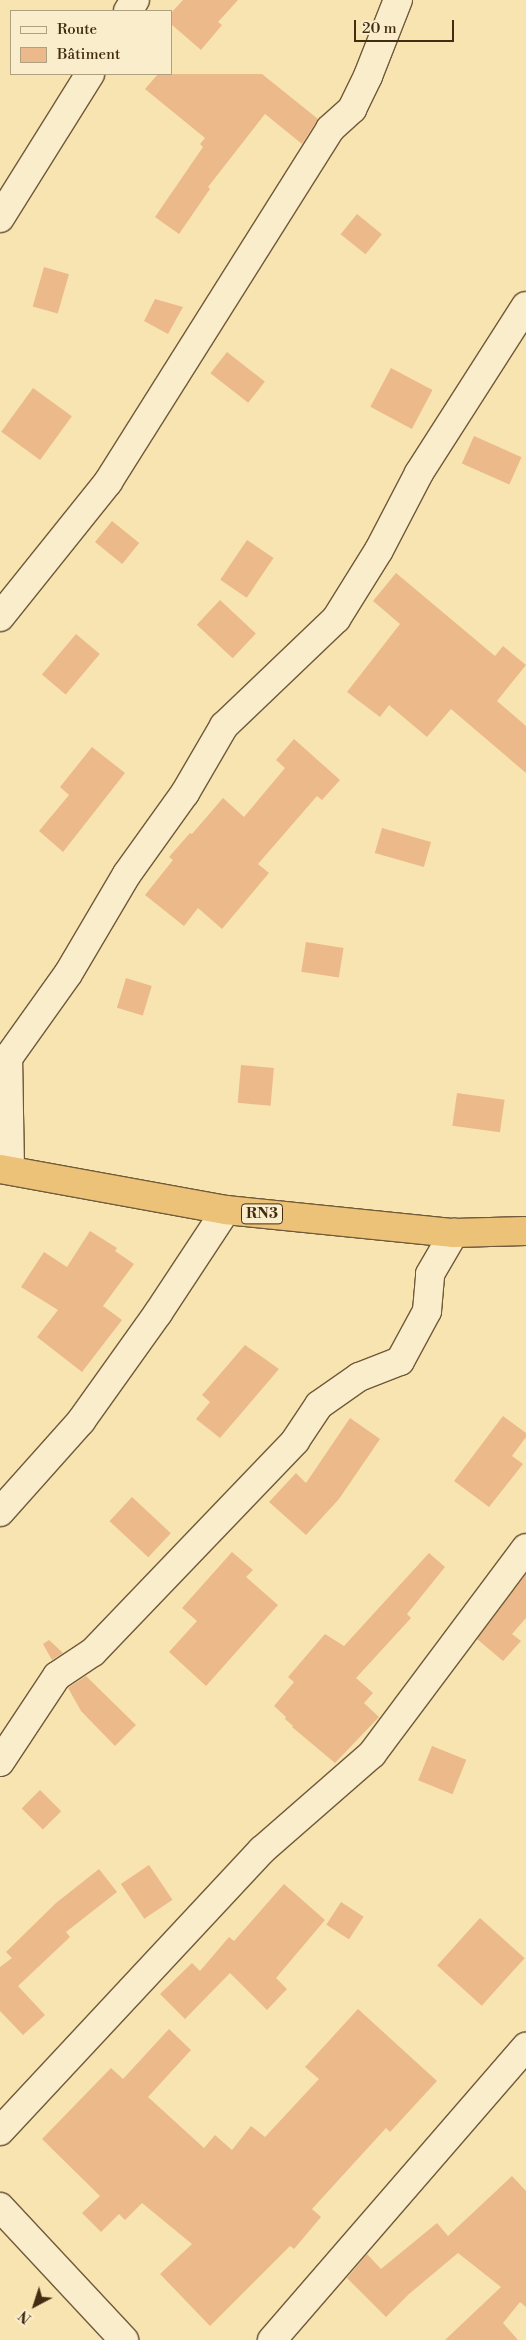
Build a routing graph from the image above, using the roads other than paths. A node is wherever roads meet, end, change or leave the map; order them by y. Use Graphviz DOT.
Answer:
graph roads {
  1 [pos="398,0"];
  2 [pos="89,75"];
  3 [pos="0,218"];
  4 [pos="526,306"];
  5 [pos="0,617"];
  6 [pos="5,1170"];
  7 [pos="226,1210"];
  8 [pos="526,1226"];
  9 [pos="454,1234"];
  10 [pos="0,1512"];
  11 [pos="526,1548"];
  12 [pos="0,1762"];
  13 [pos="526,2047"];
  14 [pos="0,2131"];
  15 [pos="0,2207"];
  16 [pos="124,2340"];
  17 [pos="272,2340"];
  1 -- 5 [label="street"];
  2 -- 3 [label="street"];
  4 -- 6 [label="street"];
  6 -- 7 [label="highway, RN3"];
  7 -- 9 [label="highway, RN3"];
  7 -- 10 [label="street"];
  8 -- 9 [label="highway, RN3"];
  9 -- 12 [label="street"];
  11 -- 14 [label="street"];
  13 -- 17 [label="street"];
  15 -- 16 [label="street"];
}
